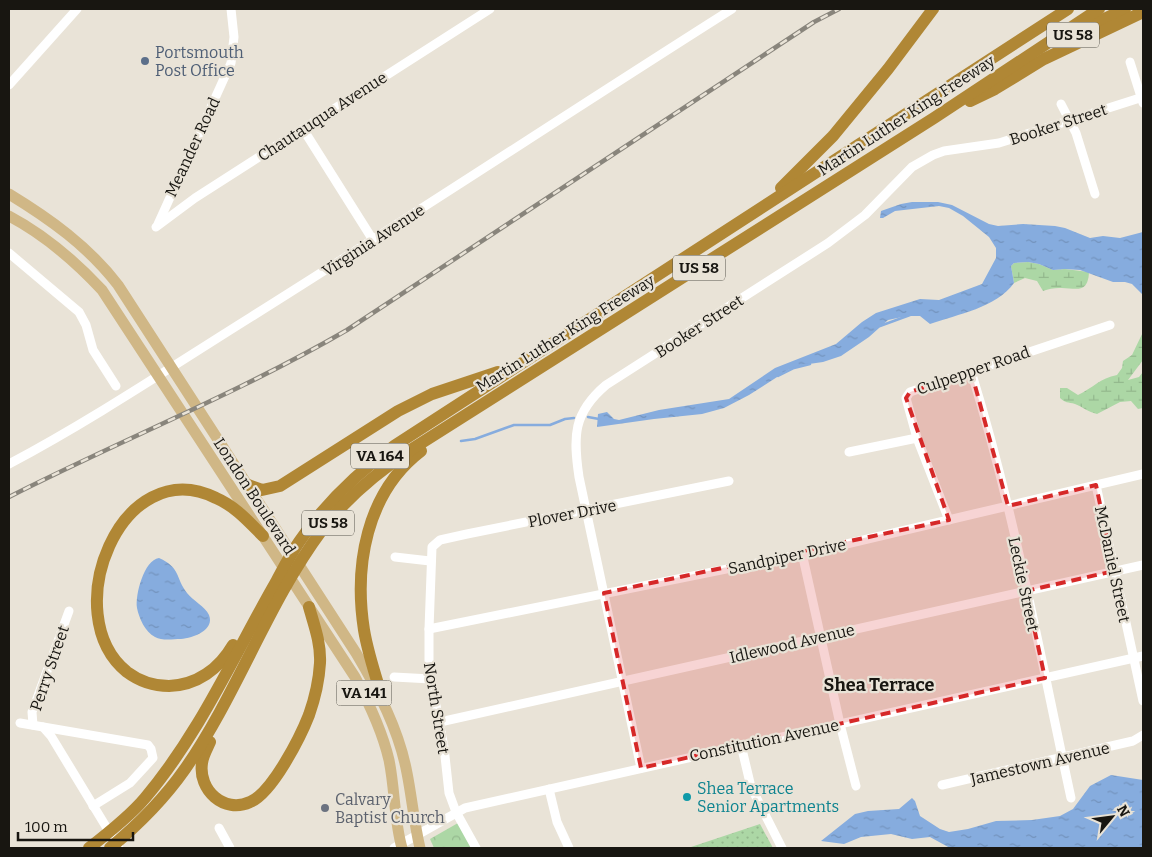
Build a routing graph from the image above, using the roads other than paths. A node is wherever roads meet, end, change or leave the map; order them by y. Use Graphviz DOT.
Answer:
graph roads {
  1 [pos="77,9"];
  2 [pos="231,9"];
  3 [pos="490,9"];
  4 [pos="732,9"];
  5 [pos="932,9"];
  6 [pos="1068,9"];
  7 [pos="1099,9"];
  8 [pos="1125,9"];
  9 [pos="1143,12"];
  10 [pos="1020,60"];
  11 [pos="1130,62"];
  12 [pos="9,85"];
  13 [pos="1143,99"];
  14 [pos="1061,104"];
  15 [pos="934,118"];
  16 [pos="1071,121"];
  17 [pos="303,129"];
  18 [pos="9,194"];
  19 [pos="1095,194"];
  20 [pos="9,216"];
  21 [pos="748,217"];
  22 [pos="156,226"];
  23 [pos="373,240"];
  24 [pos="9,253"];
  25 [pos="1110,325"];
  26 [pos="536,354"];
  27 [pos="971,371"];
  28 [pos="116,386"];
  29 [pos="484,404"];
  30 [pos="917,438"];
  31 [pos="849,452"];
  32 [pos="9,464"];
  33 [pos="1143,474"];
  34 [pos="245,481"];
  35 [pos="729,481"];
  36 [pos="1096,485"];
  37 [pos="1008,506"];
  38 [pos="586,510"];
  39 [pos="949,520"];
  40 [pos="263,536"];
  41 [pos="802,554"];
  42 [pos="395,557"];
  43 [pos="430,561"];
  44 [pos="1143,565"];
  45 [pos="1114,571"];
  46 [pos="1026,591"];
  47 [pos="604,593"];
  48 [pos="265,601"];
  49 [pos="309,607"];
  50 [pos="69,611"];
  51 [pos="429,628"];
  52 [pos="821,636"];
  53 [pos="1143,656"];
  54 [pos="1134,658"];
  55 [pos="394,677"];
  56 [pos="1045,678"];
  57 [pos="431,679"];
  58 [pos="623,680"];
  59 [pos="230,694"];
  60 [pos="383,700"];
  61 [pos="1143,701"];
  62 [pos="440,722"];
  63 [pos="20,723"];
  64 [pos="840,724"];
  65 [pos="34,726"];
  66 [pos="43,727"];
  67 [pos="1141,737"];
  68 [pos="741,746"];
  69 [pos="1062,758"];
  70 [pos="641,768"];
  71 [pos="942,785"];
  72 [pos="856,786"];
  73 [pos="549,788"];
  74 [pos="1071,798"];
  75 [pos="93,806"];
  76 [pos="456,812"];
  77 [pos="218,828"];
  78 [pos="417,835"];
  79 [pos="399,847"];
  80 [pos="89,848"];
  81 [pos="110,848"];
  82 [pos="119,848"];
  83 [pos="230,848"];
  84 [pos="420,848"];
  85 [pos="476,848"];
  86 [pos="570,848"];
  87 [pos="782,848"];
  1 -- 12 [label="street"];
  2 -- 22 [label="street, Meander Road"];
  3 -- 17 [label="street, Chautauqua Avenue"];
  4 -- 23 [label="street, Virginia Avenue"];
  5 -- 21 [label="highway"];
  6 -- 21 [label="highway, Martin Luther King Freeway / US 58"];
  7 -- 10 [label="highway"];
  8 -- 10 [label="highway, US 58"];
  9 -- 15 [label="highway"];
  10 -- 15 [label="highway, Martin Luther King Freeway / US 58"];
  11 -- 13 [label="street"];
  13 -- 16 [label="street, Booker Street"];
  14 -- 16 [label="street"];
  15 -- 29 [label="highway, Martin Luther King Freeway / US 58"];
  16 -- 19 [label="street"];
  16 -- 38 [label="street, Booker Street"];
  17 -- 22 [label="street, Chautauqua Avenue"];
  17 -- 23 [label="street"];
  18 -- 34 [label="main road, London Boulevard"];
  20 -- 40 [label="main road, London Boulevard / US 58"];
  21 -- 26 [label="highway, Martin Luther King Freeway / US 58"];
  23 -- 32 [label="street, Virginia Avenue"];
  24 -- 28 [label="street"];
  25 -- 27 [label="street, Culpepper Road"];
  26 -- 34 [label="highway, US 58"];
  26 -- 48 [label="highway, Martin Luther King Freeway / VA 164"];
  27 -- 30 [label="street, Culpepper Road"];
  27 -- 37 [label="street, Leckie Street"];
  29 -- 59 [label="highway, Martin Luther King Freeway / US 58"];
  29 -- 60 [label="highway"];
  30 -- 31 [label="street"];
  30 -- 39 [label="street, Culpepper Road"];
  33 -- 36 [label="street, Sandpiper Drive"];
  34 -- 60 [label="main road, London Boulevard / VA 141"];
  35 -- 38 [label="street, Plover Drive"];
  36 -- 37 [label="street, Sandpiper Drive"];
  36 -- 45 [label="street, McDaniel Street"];
  37 -- 39 [label="street, Sandpiper Drive"];
  37 -- 46 [label="street, Leckie Street"];
  38 -- 43 [label="street, Plover Drive"];
  38 -- 47 [label="street, Booker Street"];
  39 -- 41 [label="street, Sandpiper Drive"];
  40 -- 48 [label="highway"];
  40 -- 49 [label="main road, London Boulevard / US 58"];
  41 -- 47 [label="street, Sandpiper Drive"];
  41 -- 52 [label="street"];
  42 -- 43 [label="street"];
  43 -- 51 [label="street, North Street"];
  44 -- 45 [label="street, Idlewood Avenue"];
  45 -- 46 [label="street, Idlewood Avenue"];
  45 -- 54 [label="street, McDaniel Street"];
  46 -- 52 [label="street, Idlewood Avenue"];
  46 -- 56 [label="street, Leckie Street"];
  47 -- 51 [label="street, Sandpiper Drive"];
  47 -- 58 [label="street, Booker Street"];
  48 -- 80 [label="highway, VA 164"];
  49 -- 59 [label="highway, US 58"];
  49 -- 79 [label="main road, London Boulevard / VA 141"];
  50 -- 65 [label="street, Perry Street"];
  51 -- 57 [label="street, North Street"];
  52 -- 58 [label="street, Idlewood Avenue"];
  52 -- 64 [label="street"];
  53 -- 54 [label="street, Constitution Avenue"];
  54 -- 56 [label="street, Constitution Avenue"];
  54 -- 61 [label="street, McDaniel Street"];
  55 -- 57 [label="street"];
  56 -- 64 [label="street, Constitution Avenue"];
  56 -- 69 [label="street, Leckie Street"];
  57 -- 62 [label="street, North Street"];
  58 -- 62 [label="street, Idlewood Avenue"];
  58 -- 70 [label="street, Booker Street"];
  59 -- 81 [label="highway"];
  60 -- 78 [label="main road, London Boulevard / VA 141"];
  62 -- 76 [label="street, North Street"];
  63 -- 65 [label="street"];
  64 -- 68 [label="street, Constitution Avenue"];
  64 -- 72 [label="street"];
  65 -- 66 [label="street"];
  66 -- 75 [label="street"];
  66 -- 75 [label="street"];
  67 -- 69 [label="street, Jamestown Avenue"];
  68 -- 70 [label="street, Constitution Avenue"];
  68 -- 87 [label="street"];
  69 -- 71 [label="street, Jamestown Avenue"];
  69 -- 74 [label="street, Leckie Street"];
  70 -- 73 [label="street, Constitution Avenue"];
  73 -- 76 [label="street, Constitution Avenue"];
  73 -- 86 [label="street"];
  75 -- 82 [label="street"];
  76 -- 78 [label="street, Constitution Avenue"];
  76 -- 85 [label="street, North Street"];
  77 -- 83 [label="street"];
  78 -- 79 [label="street, Constitution Avenue"];
  78 -- 84 [label="main road, London Boulevard / VA 141"];
}
